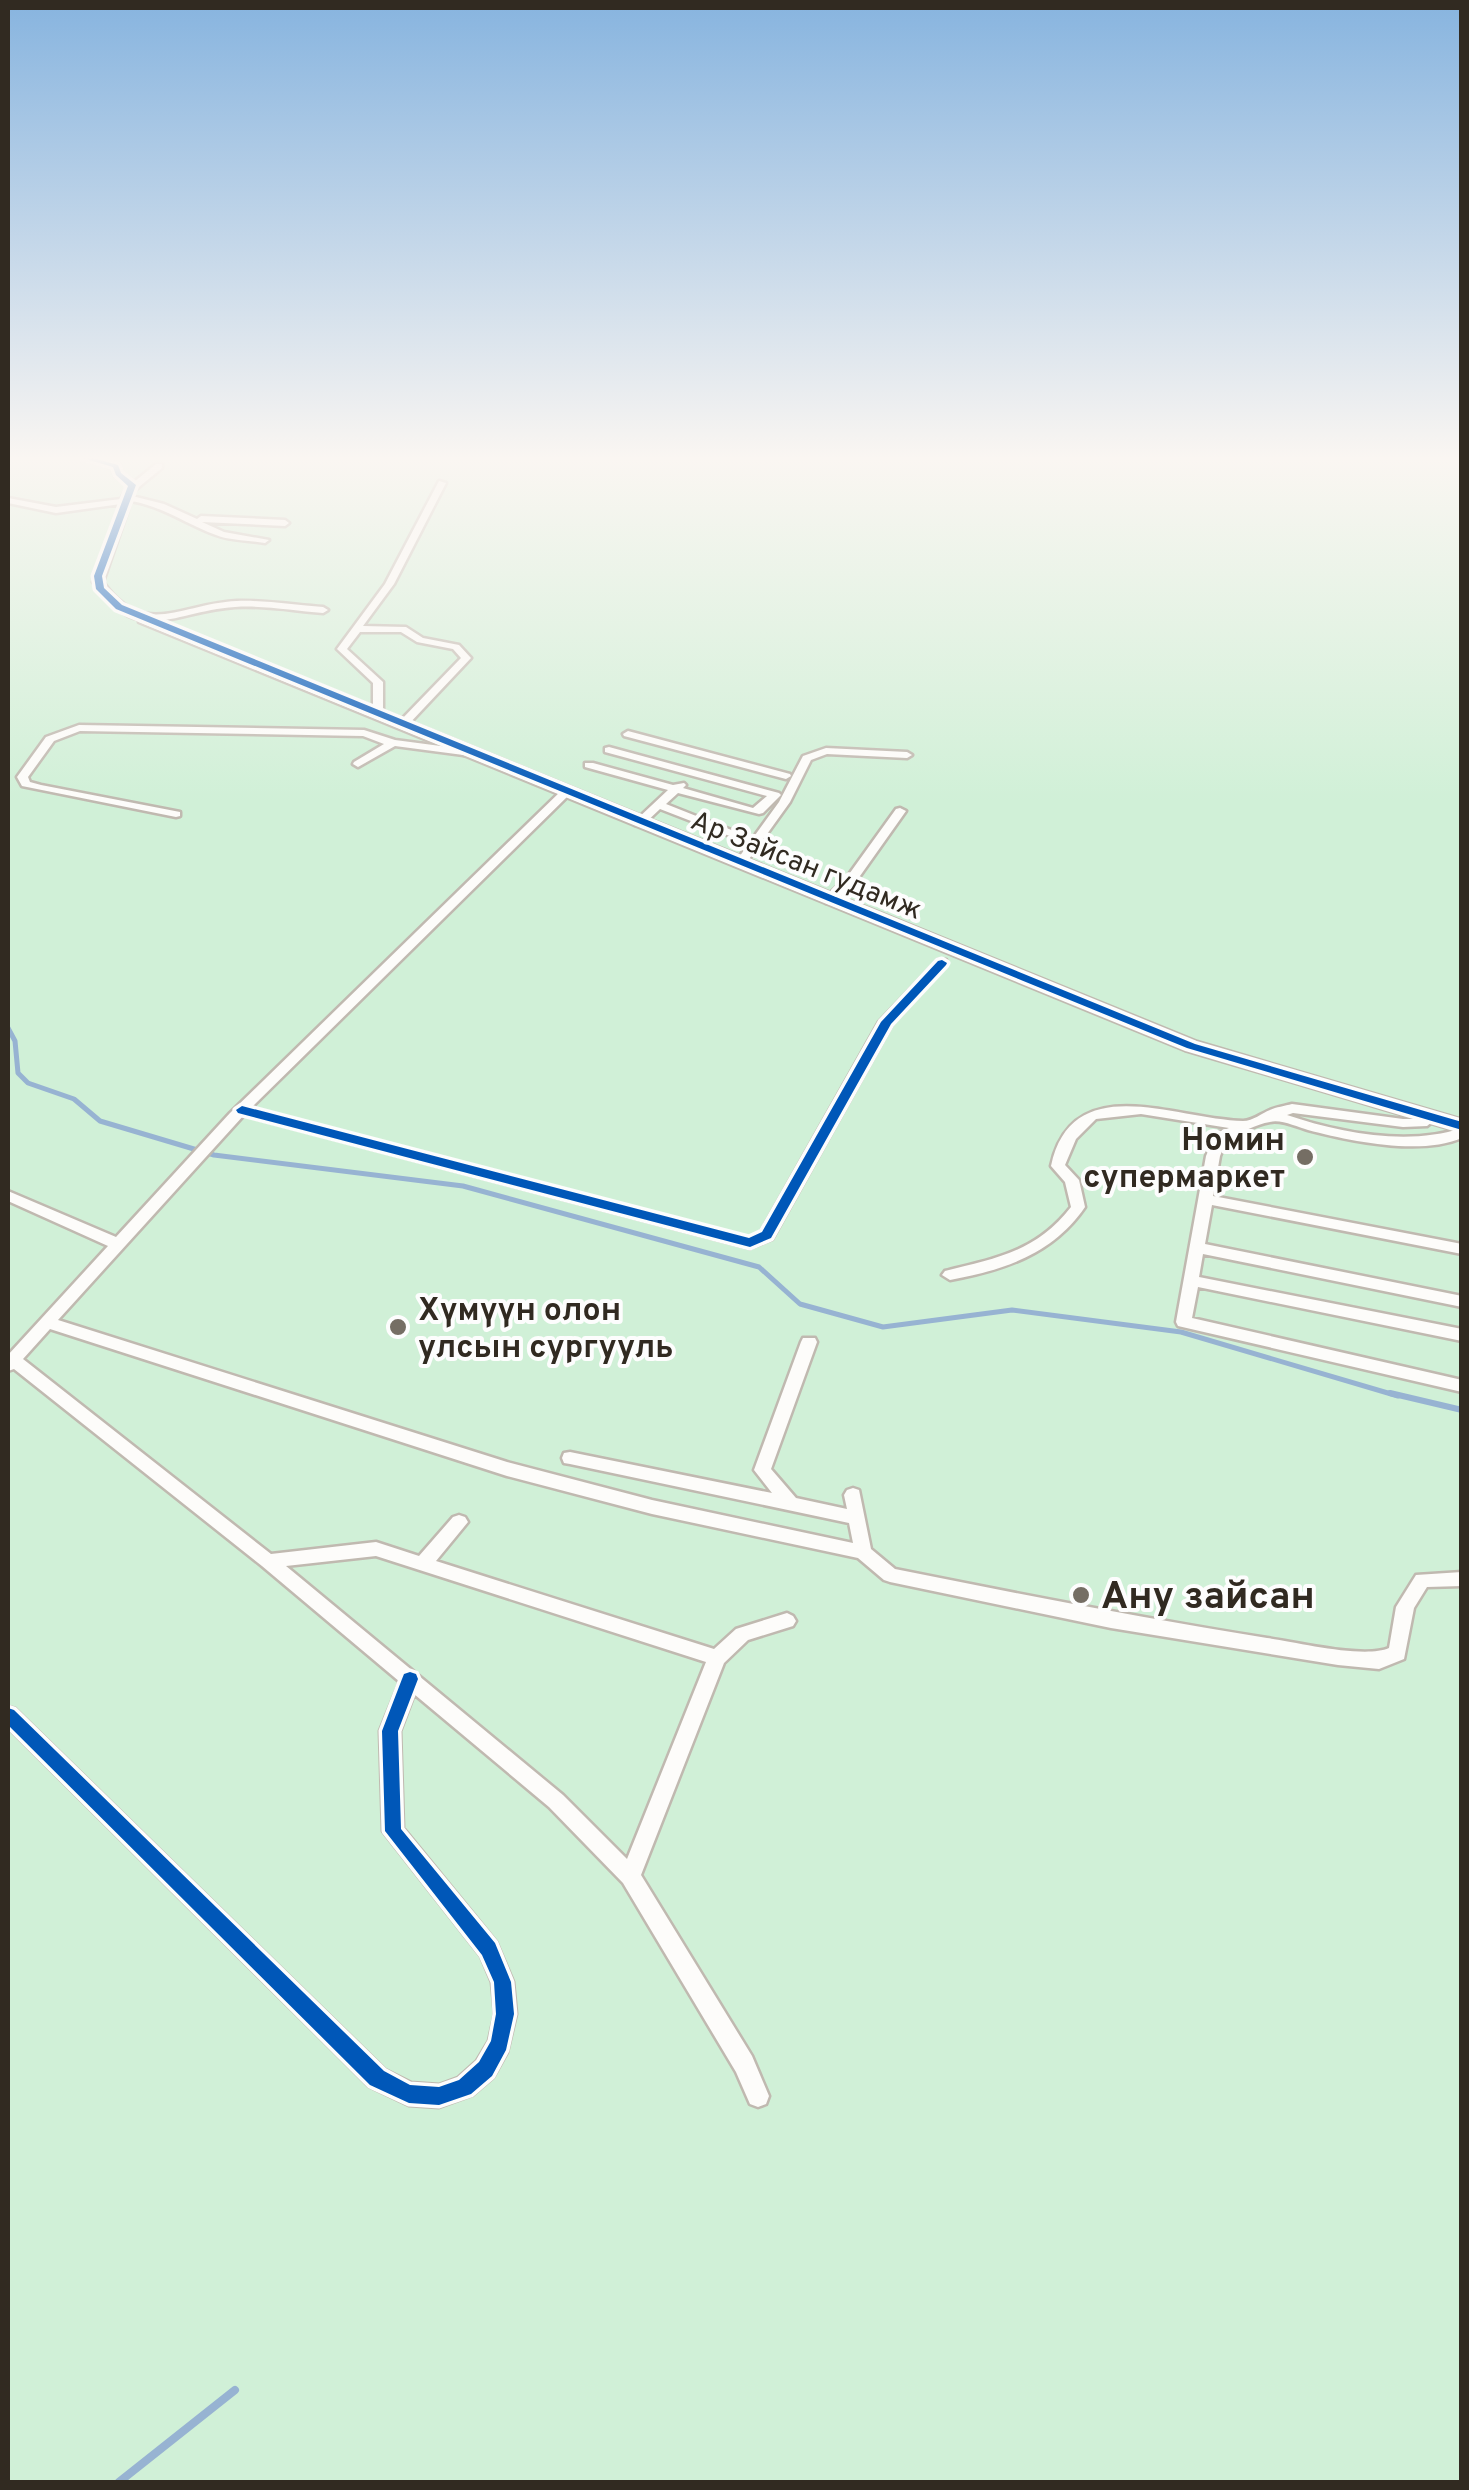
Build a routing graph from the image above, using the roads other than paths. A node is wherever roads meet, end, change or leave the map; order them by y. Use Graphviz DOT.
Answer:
graph roads {
  1 [pos="101,572"];
  2 [pos="392,572"];
  3 [pos="323,610"];
  4 [pos="146,620"];
  5 [pos="360,629"];
  6 [pos="378,715"];
  7 [pos="403,724"];
  8 [pos="628,734"];
  9 [pos="393,743"];
  10 [pos="609,750"];
  11 [pos="471,753"];
  12 [pos="907,755"];
  13 [pos="712,756"];
  14 [pos="358,764"];
  15 [pos="590,765"];
  16 [pos="696,771"];
  17 [pos="786,776"];
  18 [pos="677,788"];
  19 [pos="566,792"];
  20 [pos="659,805"];
  21 [pos="900,810"];
  22 [pos="176,814"];
  23 [pos="639,823"];
  24 [pos="740,837"];
  25 [pos="740,864"];
  26 [pos="830,900"];
  27 [pos="942,963"];
  28 [pos="242,1110"];
  29 [pos="1271,1114"];
  30 [pos="1431,1117"];
  31 [pos="1242,1125"];
  32 [pos="1462,1129"];
  33 [pos="8,1196"];
  34 [pos="1205,1200"];
  35 [pos="116,1243"];
  36 [pos="1197,1248"];
  37 [pos="1462,1249"];
  38 [pos="950,1275"];
  39 [pos="1192,1281"];
  40 [pos="1462,1302"];
  41 [pos="46,1322"];
  42 [pos="1462,1334"];
  43 [pos="809,1342"];
  44 [pos="10,1362"];
  45 [pos="1462,1386"];
  46 [pos="570,1458"];
  47 [pos="853,1495"];
  48 [pos="790,1503"];
  49 [pos="854,1517"];
  50 [pos="459,1522"];
  51 [pos="863,1552"];
  52 [pos="268,1561"];
  53 [pos="425,1561"];
  54 [pos="1462,1579"];
  55 [pos="787,1621"];
  56 [pos="717,1658"];
  57 [pos="410,1679"];
  58 [pos="8,1716"];
  59 [pos="630,1876"];
  60 [pos="758,2096"];
  1 -- 4 [label="street"];
  2 -- 5 [label="street"];
  3 -- 4 [label="street"];
  4 -- 6 [label="street, Ар Зайсан гудамж"];
  5 -- 6 [label="street"];
  5 -- 7 [label="street"];
  6 -- 7 [label="street, Ар Зайсан гудамж"];
  7 -- 11 [label="street, Ар Зайсан гудамж"];
  8 -- 13 [label="street"];
  9 -- 11 [label="street"];
  9 -- 14 [label="street"];
  9 -- 22 [label="street"];
  10 -- 16 [label="street"];
  11 -- 19 [label="street, Ар Зайсан гудамж"];
  12 -- 25 [label="street"];
  13 -- 16 [label="street"];
  13 -- 17 [label="street"];
  15 -- 18 [label="street"];
  16 -- 18 [label="street"];
  16 -- 18 [label="street"];
  18 -- 20 [label="street"];
  19 -- 23 [label="street, Ар Зайсан гудамж"];
  19 -- 28 [label="street"];
  20 -- 23 [label="street"];
  20 -- 24 [label="street"];
  21 -- 26 [label="street"];
  23 -- 25 [label="street, Ар Зайсан гудамж"];
  25 -- 26 [label="street, Ар Зайсан гудамж"];
  26 -- 30 [label="street, Ар Зайсан гудамж"];
  27 -- 28 [label="street"];
  28 -- 35 [label="street"];
  29 -- 30 [label="street"];
  29 -- 31 [label="street"];
  29 -- 32 [label="street"];
  30 -- 32 [label="street, Ар Зайсан гудамж"];
  31 -- 34 [label="street"];
  31 -- 38 [label="street"];
  33 -- 35 [label="street"];
  34 -- 36 [label="street"];
  34 -- 37 [label="street"];
  35 -- 41 [label="street"];
  36 -- 39 [label="street"];
  36 -- 40 [label="street"];
  39 -- 42 [label="street"];
  39 -- 45 [label="street"];
  41 -- 44 [label="street"];
  41 -- 51 [label="street"];
  43 -- 48 [label="street"];
  44 -- 52 [label="street"];
  46 -- 48 [label="street"];
  47 -- 49 [label="street"];
  48 -- 49 [label="street"];
  49 -- 51 [label="street"];
  50 -- 53 [label="street"];
  51 -- 54 [label="street"];
  52 -- 53 [label="street"];
  52 -- 57 [label="street"];
  53 -- 56 [label="street"];
  55 -- 56 [label="street"];
  56 -- 59 [label="street"];
  57 -- 58 [label="street"];
  57 -- 59 [label="street"];
  59 -- 60 [label="street"];
}
